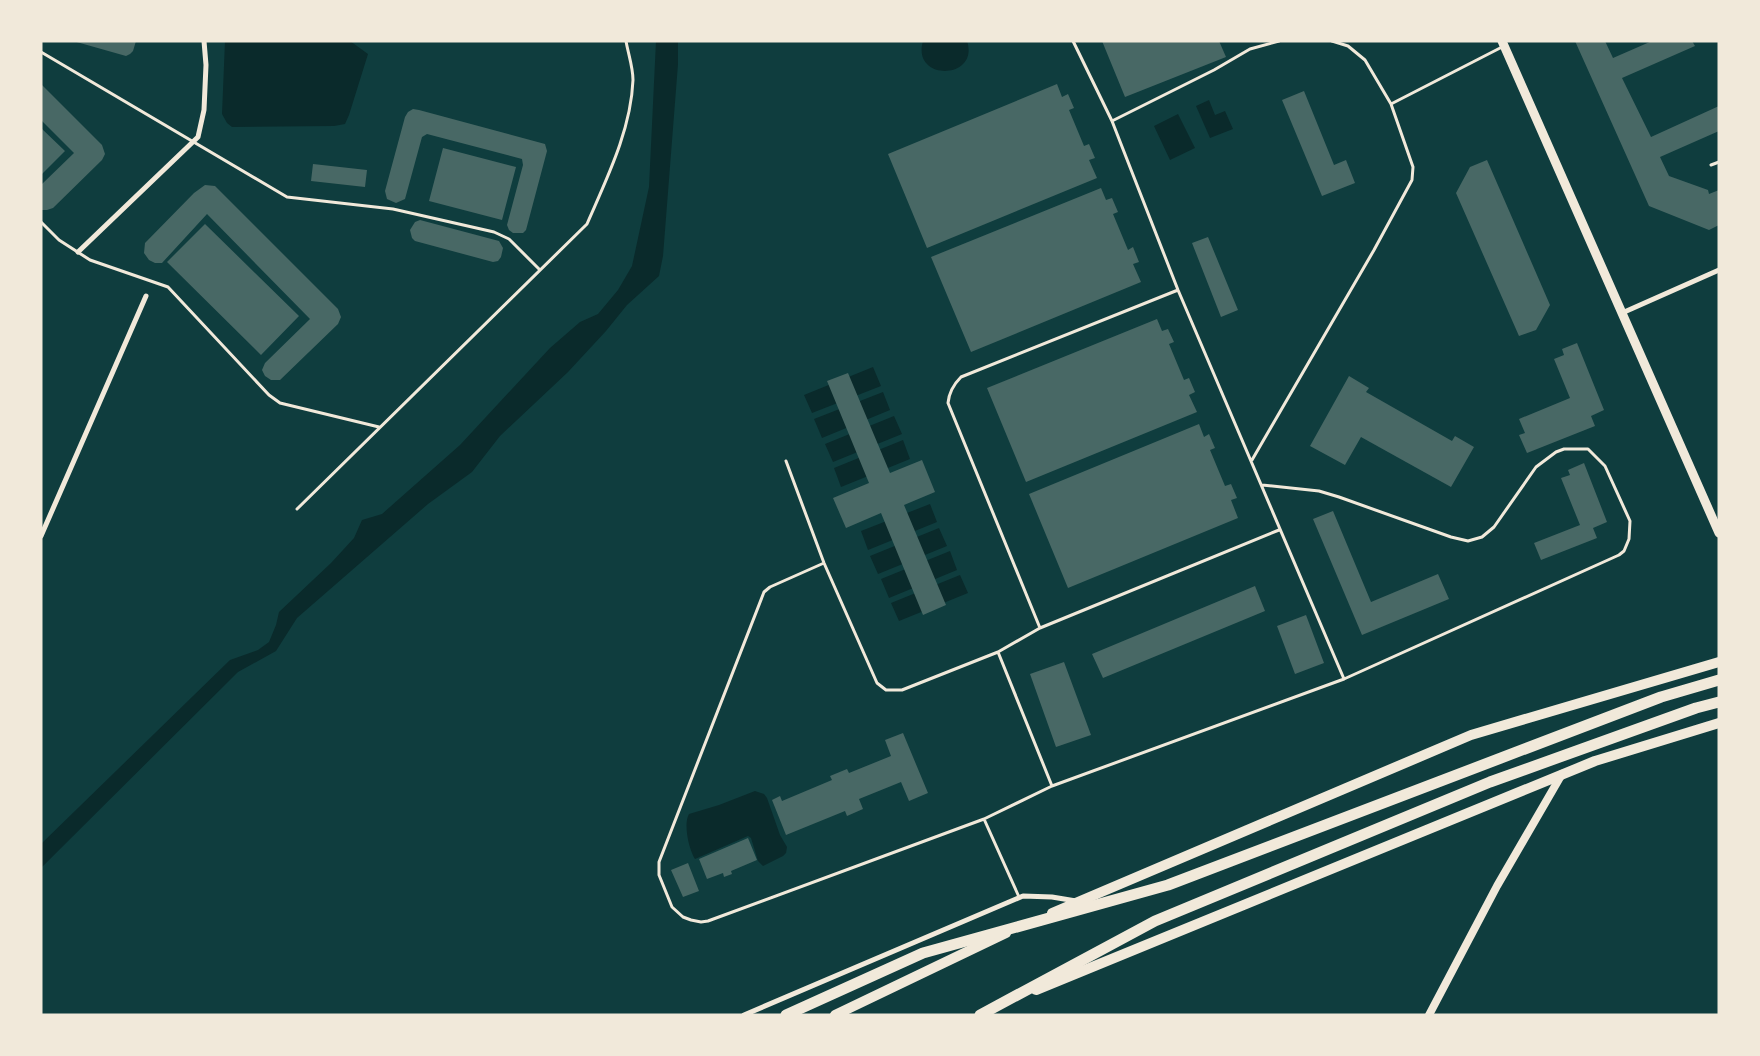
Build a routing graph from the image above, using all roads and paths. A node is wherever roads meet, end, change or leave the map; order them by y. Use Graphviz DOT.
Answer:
graph roads {
  1 [pos="204,41"];
  2 [pos="626,41"];
  3 [pos="1073,41"];
  4 [pos="1279,41"];
  5 [pos="1332,41"];
  6 [pos="1503,44"];
  7 [pos="41,52"];
  8 [pos="1392,104"];
  9 [pos="1112,121"];
  10 [pos="194,142"];
  11 [pos="1719,162"];
  12 [pos="1711,165"];
  13 [pos="41,222"];
  14 [pos="78,252"];
  15 [pos="540,270"];
  16 [pos="1719,270"];
  17 [pos="1178,290"];
  18 [pos="146,296"];
  19 [pos="1622,314"];
  20 [pos="380,427"];
  21 [pos="786,461"];
  22 [pos="1252,461"];
  23 [pos="1262,485"];
  24 [pos="297,509"];
  25 [pos="1279,530"];
  26 [pos="1719,533"];
  27 [pos="41,536"];
  28 [pos="824,563"];
  29 [pos="1040,628"];
  30 [pos="998,652"];
  31 [pos="1719,662"];
  32 [pos="1344,679"];
  33 [pos="1719,680"];
  34 [pos="1719,702"];
  35 [pos="1719,724"];
  36 [pos="1562,774"];
  37 [pos="1052,786"];
  38 [pos="984,819"];
  39 [pos="1020,897"];
  40 [pos="1079,902"];
  41 [pos="744,1015"];
  42 [pos="786,1015"];
  43 [pos="835,1015"];
  44 [pos="975,1015"];
  45 [pos="980,1015"];
  46 [pos="1429,1015"];
  1 -- 10 [label="street"];
  2 -- 15 [label="lane"];
  3 -- 9 [label="lane"];
  4 -- 9 [label="lane"];
  5 -- 8 [label="lane"];
  6 -- 8 [label="lane"];
  6 -- 19 [label="main road"];
  7 -- 10 [label="lane"];
  8 -- 22 [label="lane"];
  9 -- 17 [label="lane"];
  10 -- 14 [label="street"];
  10 -- 15 [label="lane"];
  11 -- 12 [label="lane"];
  13 -- 14 [label="lane"];
  14 -- 20 [label="lane"];
  15 -- 20 [label="lane"];
  16 -- 19 [label="street"];
  17 -- 22 [label="lane"];
  17 -- 29 [label="lane"];
  18 -- 27 [label="street"];
  19 -- 26 [label="main road"];
  20 -- 24 [label="lane"];
  21 -- 28 [label="lane"];
  22 -- 23 [label="lane"];
  23 -- 25 [label="lane"];
  23 -- 32 [label="lane"];
  25 -- 29 [label="lane"];
  25 -- 32 [label="lane"];
  28 -- 30 [label="lane"];
  28 -- 38 [label="lane"];
  29 -- 30 [label="lane"];
  30 -- 37 [label="lane"];
  31 -- 40 [label="main road"];
  32 -- 37 [label="lane"];
  33 -- 42 [label="highway"];
  34 -- 45 [label="highway"];
  35 -- 36 [label="main road"];
  36 -- 44 [label="main road"];
  36 -- 46 [label="street"];
  37 -- 38 [label="lane"];
  38 -- 39 [label="lane"];
  39 -- 40 [label="street"];
  39 -- 41 [label="street"];
  40 -- 43 [label="main road"];
}
